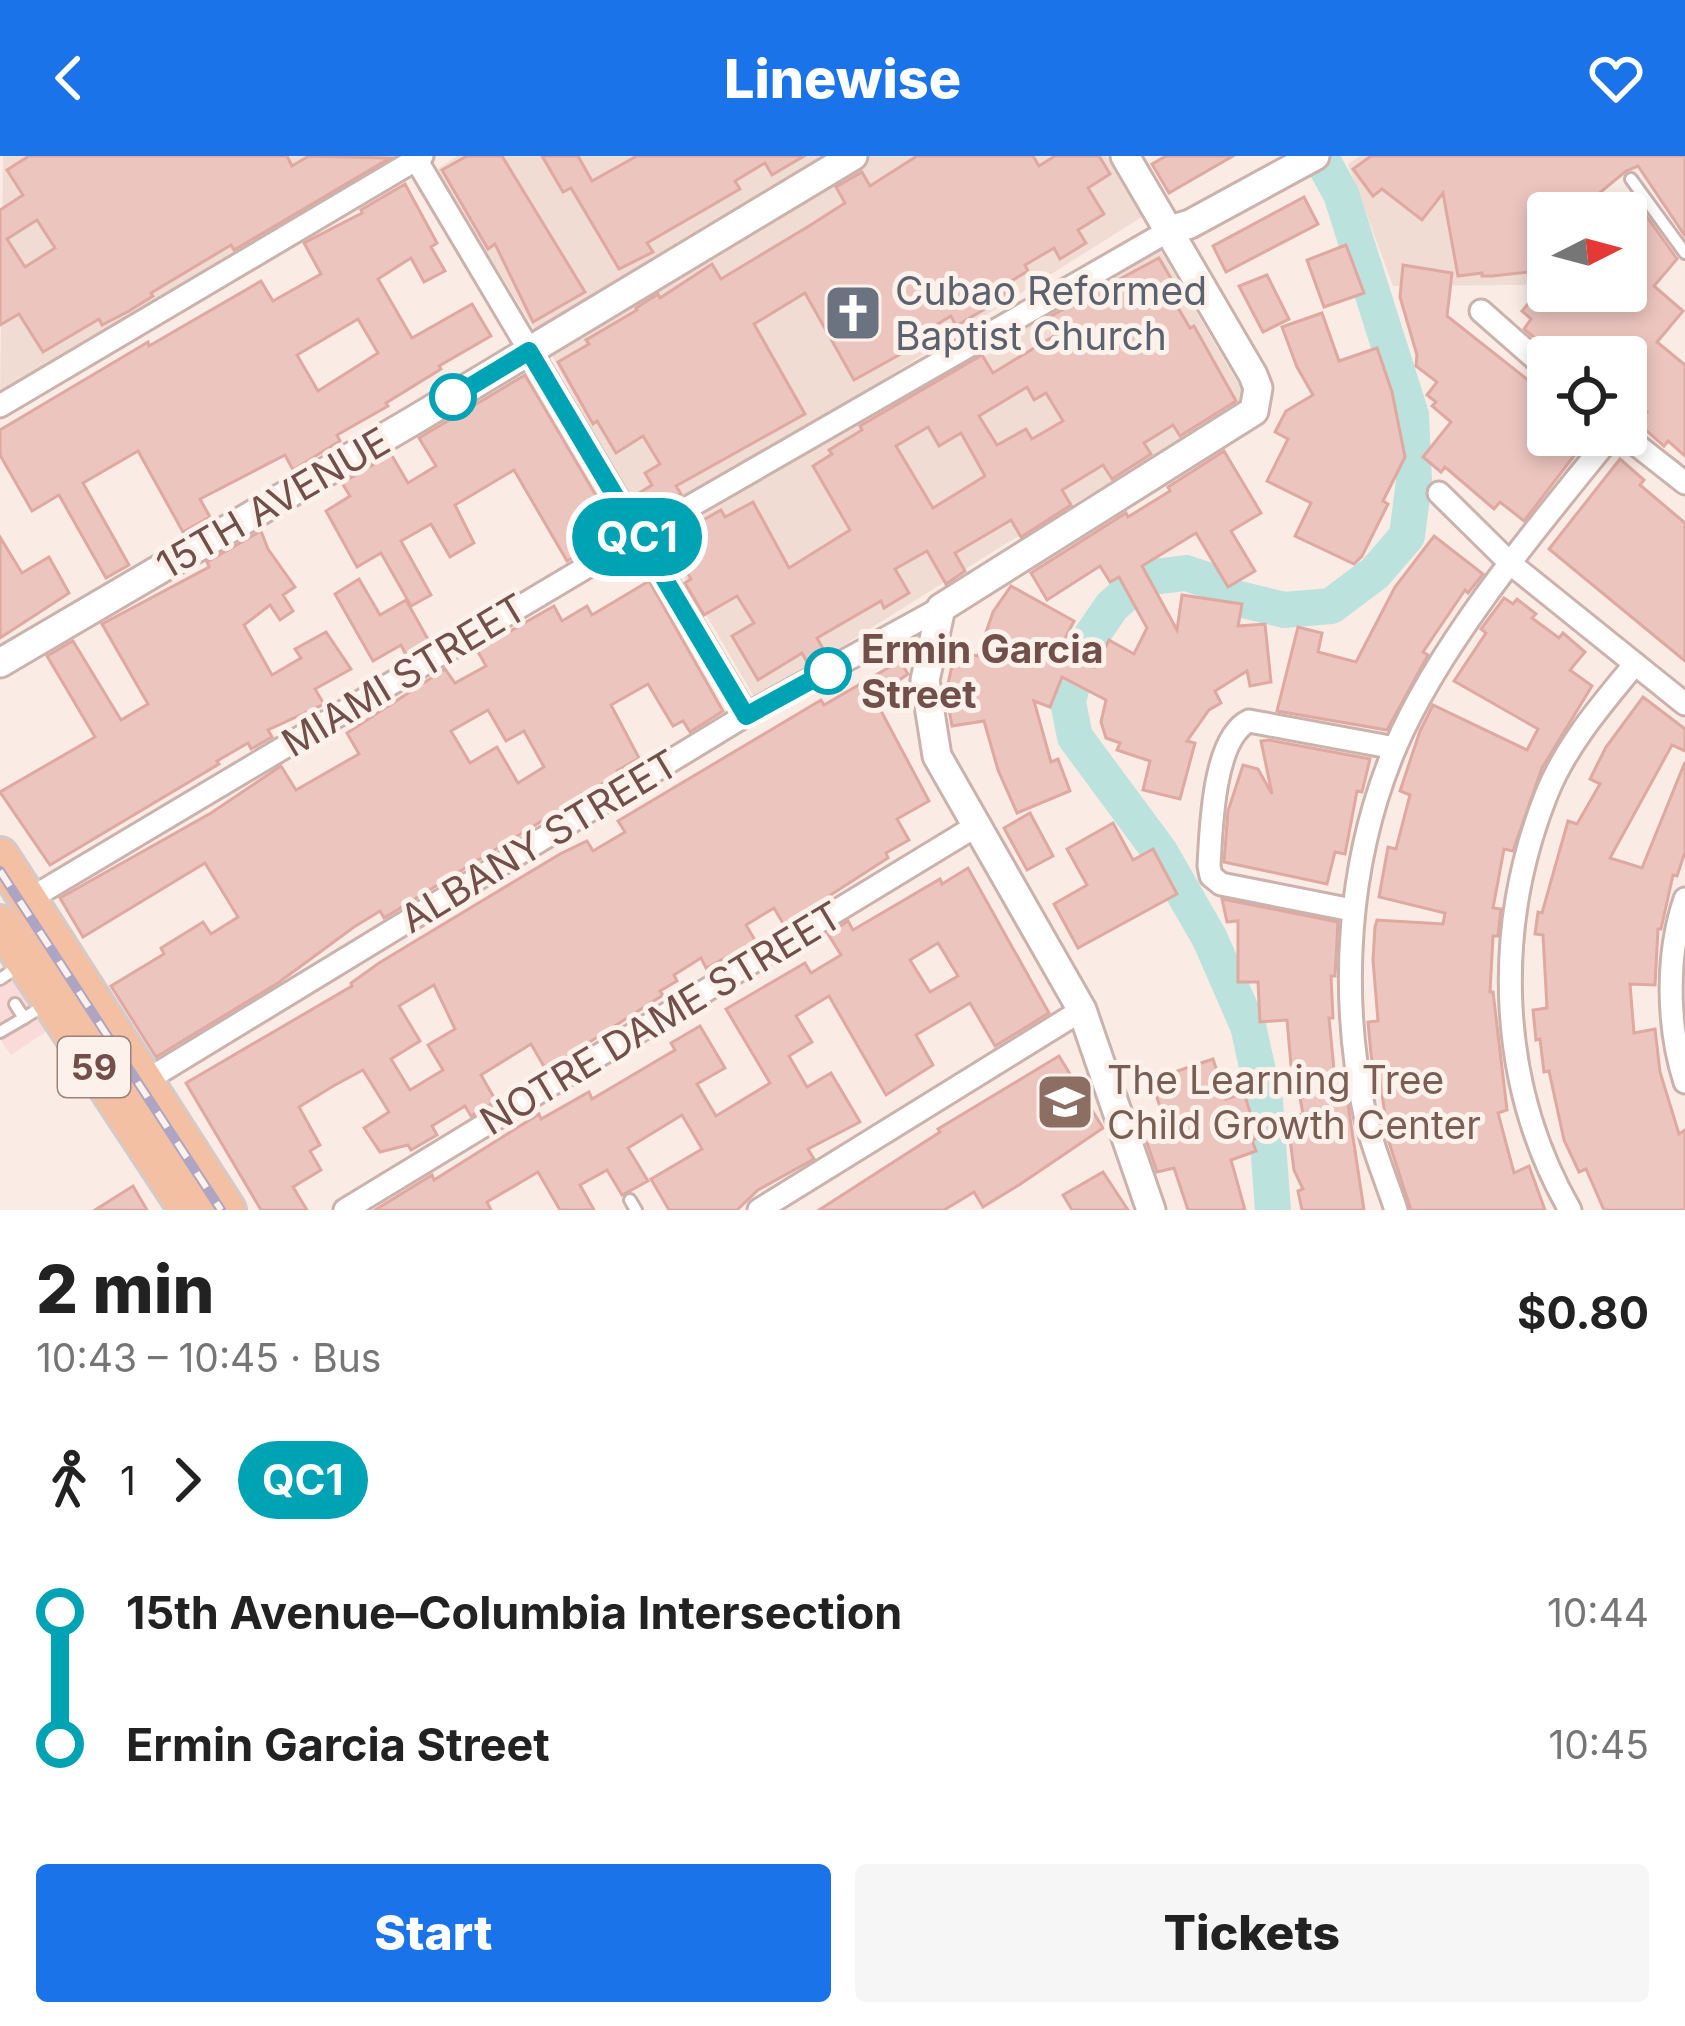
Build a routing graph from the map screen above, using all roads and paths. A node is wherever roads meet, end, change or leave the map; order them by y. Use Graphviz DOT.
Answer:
graph roads {
  1 [pos="853,156"];
  2 [pos="1125,156"];
  3 [pos="1315,156"];
  4 [pos="418,157"];
  5 [pos="1631,179"];
  6 [pos="1170,230"];
  7 [pos="1685,253"];
  8 [pos="1480,311"];
  9 [pos="529,351"];
  10 [pos="1527,352"];
  11 [pos="0,406"];
  12 [pos="1647,453"];
  13 [pos="1596,456"];
  14 [pos="1685,483"];
  15 [pos="1438,493"];
  16 [pos="637,537"];
  17 [pos="1511,565"];
  18 [pos="940,608"];
  19 [pos="0,663"];
  20 [pos="1635,664"];
  21 [pos="1685,704"];
  22 [pos="746,716"];
  23 [pos="1395,748"];
  24 [pos="976,826"];
  25 [pos="0,856"];
  26 [pos="1685,899"];
  27 [pos="28,900"];
  28 [pos="1352,910"];
  29 [pos="0,924"];
  30 [pos="16,970"];
  31 [pos="30,1008"];
  32 [pos="1082,1010"];
  33 [pos="0,1032"];
  34 [pos="1685,1082"];
  35 [pos="142,1083"];
  36 [pos="188,1210"];
  37 [pos="227,1210"];
  38 [pos="345,1210"];
  39 [pos="759,1210"];
  40 [pos="1151,1210"];
  41 [pos="1396,1210"];
  42 [pos="1570,1210"];
  1 -- 9 [label="street, 15TH AVENUE"];
  2 -- 6 [label="street"];
  3 -- 6 [label="street, MIAMI STREET"];
  4 -- 9 [label="street"];
  4 -- 11 [label="street"];
  5 -- 7 [label="lane"];
  6 -- 16 [label="street, MIAMI STREET"];
  6 -- 18 [label="street"];
  8 -- 10 [label="street"];
  9 -- 16 [label="street"];
  9 -- 19 [label="street, 15TH AVENUE"];
  12 -- 14 [label="street"];
  13 -- 17 [label="street"];
  15 -- 17 [label="street"];
  16 -- 22 [label="street"];
  16 -- 27 [label="street, MIAMI STREET"];
  17 -- 20 [label="street"];
  17 -- 23 [label="street"];
  18 -- 22 [label="street, ALBANY STREET"];
  18 -- 24 [label="street"];
  20 -- 21 [label="street"];
  20 -- 42 [label="street"];
  22 -- 35 [label="street, ALBANY STREET"];
  23 -- 28 [label="street"];
  23 -- 28 [label="street"];
  24 -- 32 [label="street"];
  24 -- 38 [label="street, NOTRE DAME STREET"];
  25 -- 27 [label="main road, 59"];
  26 -- 34 [label="street"];
  27 -- 30 [label="main road, 59"];
  28 -- 41 [label="street"];
  29 -- 30 [label="main road, 59"];
  30 -- 31 [label="main road, 59"];
  30 -- 35 [label="main road, 59"];
  31 -- 33 [label="lane"];
  31 -- 36 [label="main road, 59"];
  32 -- 39 [label="street"];
  32 -- 40 [label="street"];
  35 -- 37 [label="main road, 59"];
}
